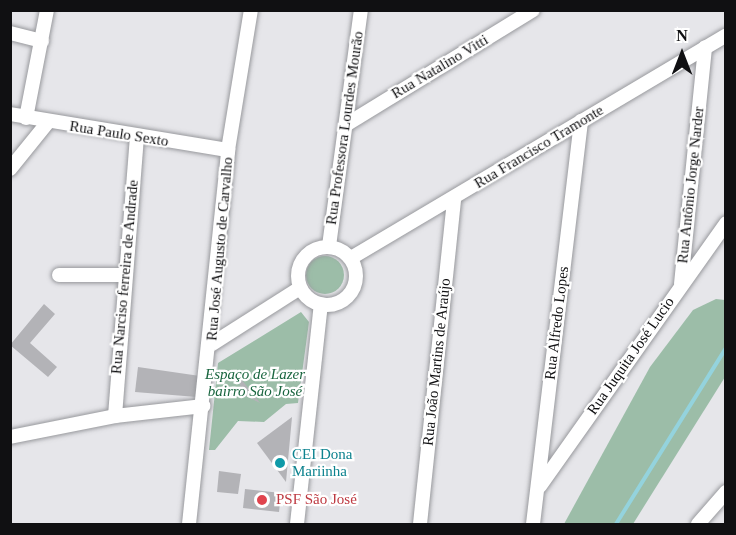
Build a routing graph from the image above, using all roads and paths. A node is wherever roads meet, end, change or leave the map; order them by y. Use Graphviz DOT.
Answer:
graph roads {
  1 [pos="47,10"];
  2 [pos="251,10"];
  3 [pos="361,10"];
  4 [pos="533,10"];
  5 [pos="10,33"];
  6 [pos="726,35"];
  7 [pos="42,41"];
  8 [pos="705,47"];
  9 [pos="10,114"];
  10 [pos="26,118"];
  11 [pos="581,121"];
  12 [pos="48,122"];
  13 [pos="347,124"];
  14 [pos="137,138"];
  15 [pos="228,150"];
  16 [pos="10,169"];
  17 [pos="454,199"];
  18 [pos="726,223"];
  19 [pos="329,246"];
  20 [pos="351,258"];
  21 [pos="59,275"];
  22 [pos="124,275"];
  23 [pos="680,286"];
  24 [pos="300,288"];
  25 [pos="321,304"];
  26 [pos="212,344"];
  27 [pos="202,406"];
  28 [pos="115,416"];
  29 [pos="10,437"];
  30 [pos="538,489"];
  31 [pos="726,492"];
  32 [pos="189,525"];
  33 [pos="297,525"];
  34 [pos="420,525"];
  35 [pos="533,525"];
  36 [pos="698,525"];
  1 -- 7 [label="street"];
  2 -- 15 [label="street, Rua José Augusto de Carvalho"];
  3 -- 13 [label="street, Rua Professora Lourdes Mourão"];
  4 -- 13 [label="street, Rua Natalino Vitti"];
  5 -- 7 [label="street"];
  6 -- 8 [label="street, Rua Francisco Tramonte"];
  7 -- 10 [label="street"];
  8 -- 11 [label="street, Rua Francisco Tramonte"];
  8 -- 23 [label="street, Rua Antônio Jorge Narder"];
  9 -- 10 [label="street, Rua Paulo Sexto"];
  10 -- 12 [label="street, Rua Paulo Sexto"];
  11 -- 17 [label="street, Rua Francisco Tramonte"];
  11 -- 30 [label="street, Rua Alfredo Lopes"];
  12 -- 14 [label="street, Rua Paulo Sexto"];
  12 -- 16 [label="street"];
  13 -- 19 [label="street, Rua Professora Lourdes Mourão"];
  14 -- 15 [label="street, Rua Paulo Sexto"];
  14 -- 22 [label="street, Rua Narciso ferreira de Andrade"];
  15 -- 26 [label="street, Rua José Augusto de Carvalho"];
  17 -- 20 [label="street, Rua Francisco Tramonte"];
  17 -- 34 [label="street, Rua João Martins de Araújo"];
  18 -- 23 [label="street, Rua Juquita José Lucio"];
  19 -- 20 [label="street"];
  19 -- 24 [label="street"];
  20 -- 25 [label="street"];
  21 -- 22 [label="street"];
  22 -- 28 [label="street, Rua Narciso ferreira de Andrade"];
  23 -- 30 [label="street, Rua Juquita José Lucio"];
  24 -- 25 [label="street"];
  24 -- 26 [label="street"];
  25 -- 33 [label="street"];
  26 -- 27 [label="street, Rua José Augusto de Carvalho"];
  27 -- 28 [label="street"];
  27 -- 32 [label="street, Rua José Augusto de Carvalho"];
  28 -- 29 [label="street"];
  30 -- 35 [label="street, Rua Alfredo Lopes"];
  31 -- 36 [label="street"];
}
